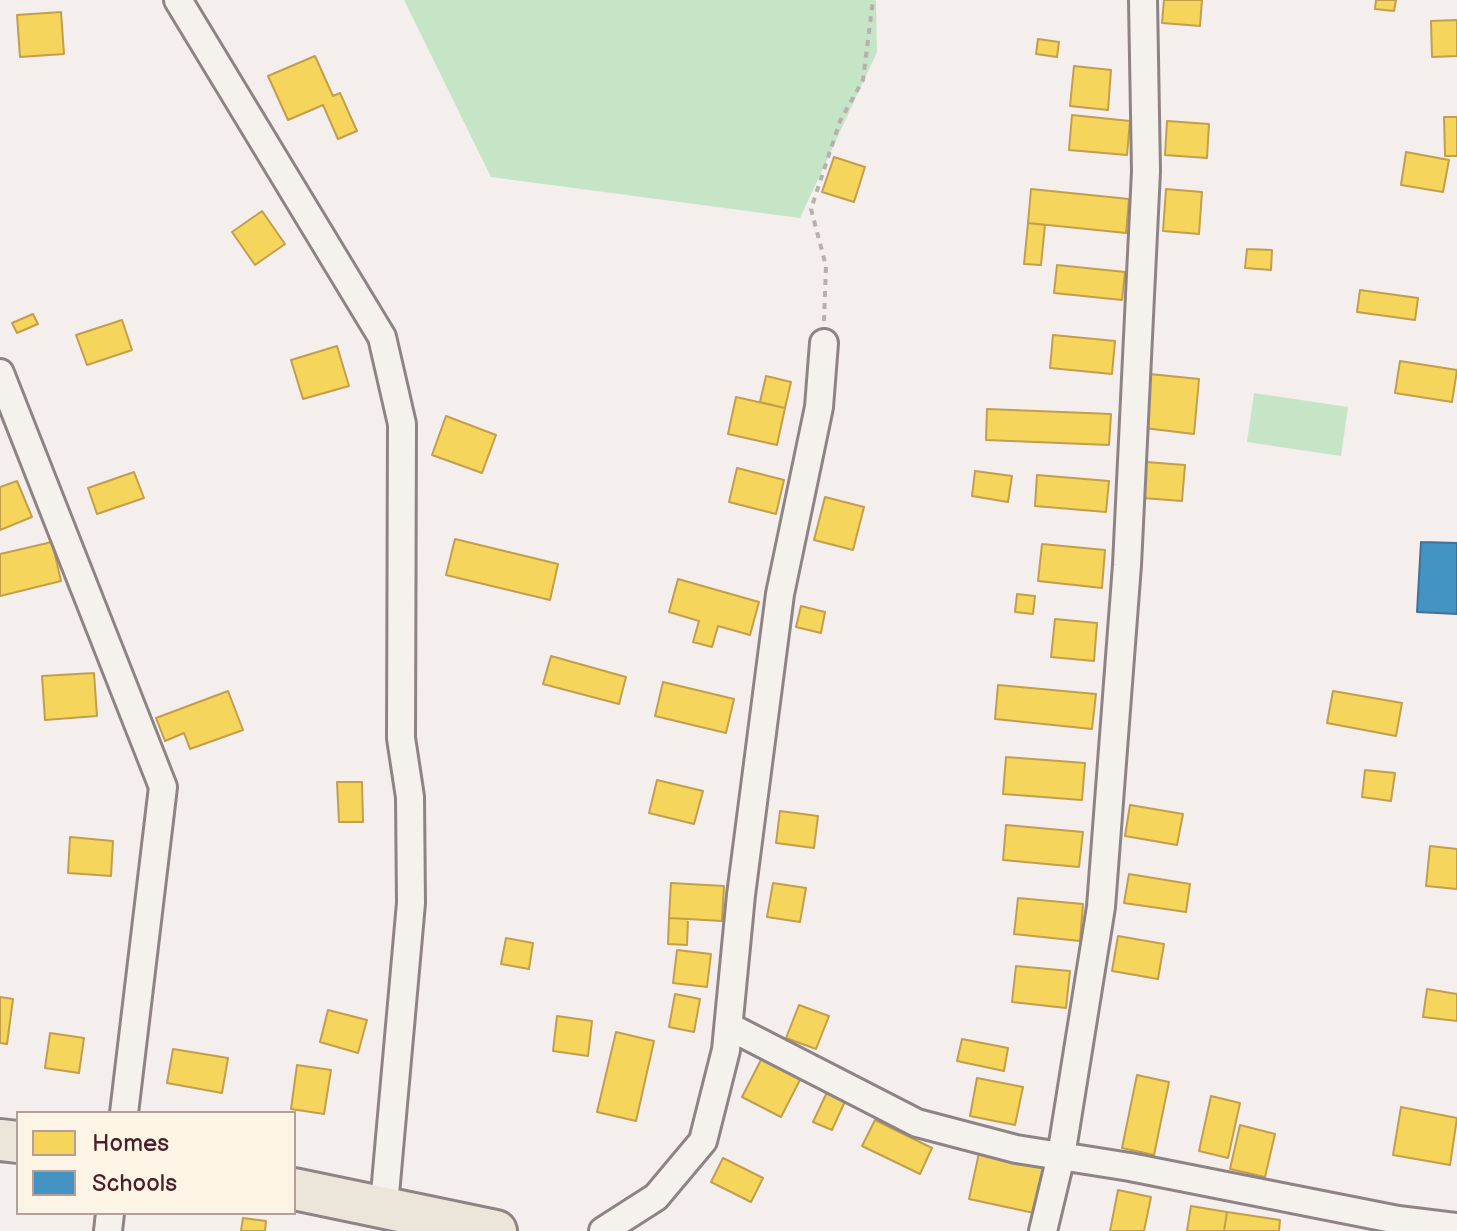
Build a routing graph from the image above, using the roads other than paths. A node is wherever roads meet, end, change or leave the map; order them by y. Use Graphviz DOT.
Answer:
graph roads {
  1 [pos="178,0"];
  2 [pos="1143,0"];
  3 [pos="824,343"];
  4 [pos="0,373"];
  5 [pos="730,1027"];
  6 [pos="124,1111"];
  7 [pos="1061,1156"];
  8 [pos="296,1189"];
  9 [pos="384,1205"];
  10 [pos="425,1222"];
  11 [pos="1457,1227"];
  12 [pos="496,1231"];
  13 [pos="603,1231"];
  14 [pos="1043,1231"];
  1 -- 9 [label="street"];
  2 -- 7 [label="street"];
  3 -- 5 [label="street"];
  4 -- 6 [label="street"];
  5 -- 7 [label="street"];
  5 -- 13 [label="street"];
  7 -- 11 [label="street"];
  7 -- 14 [label="street"];
  8 -- 9 [label="main road"];
  9 -- 10 [label="main road"];
  10 -- 12 [label="main road"];
}
